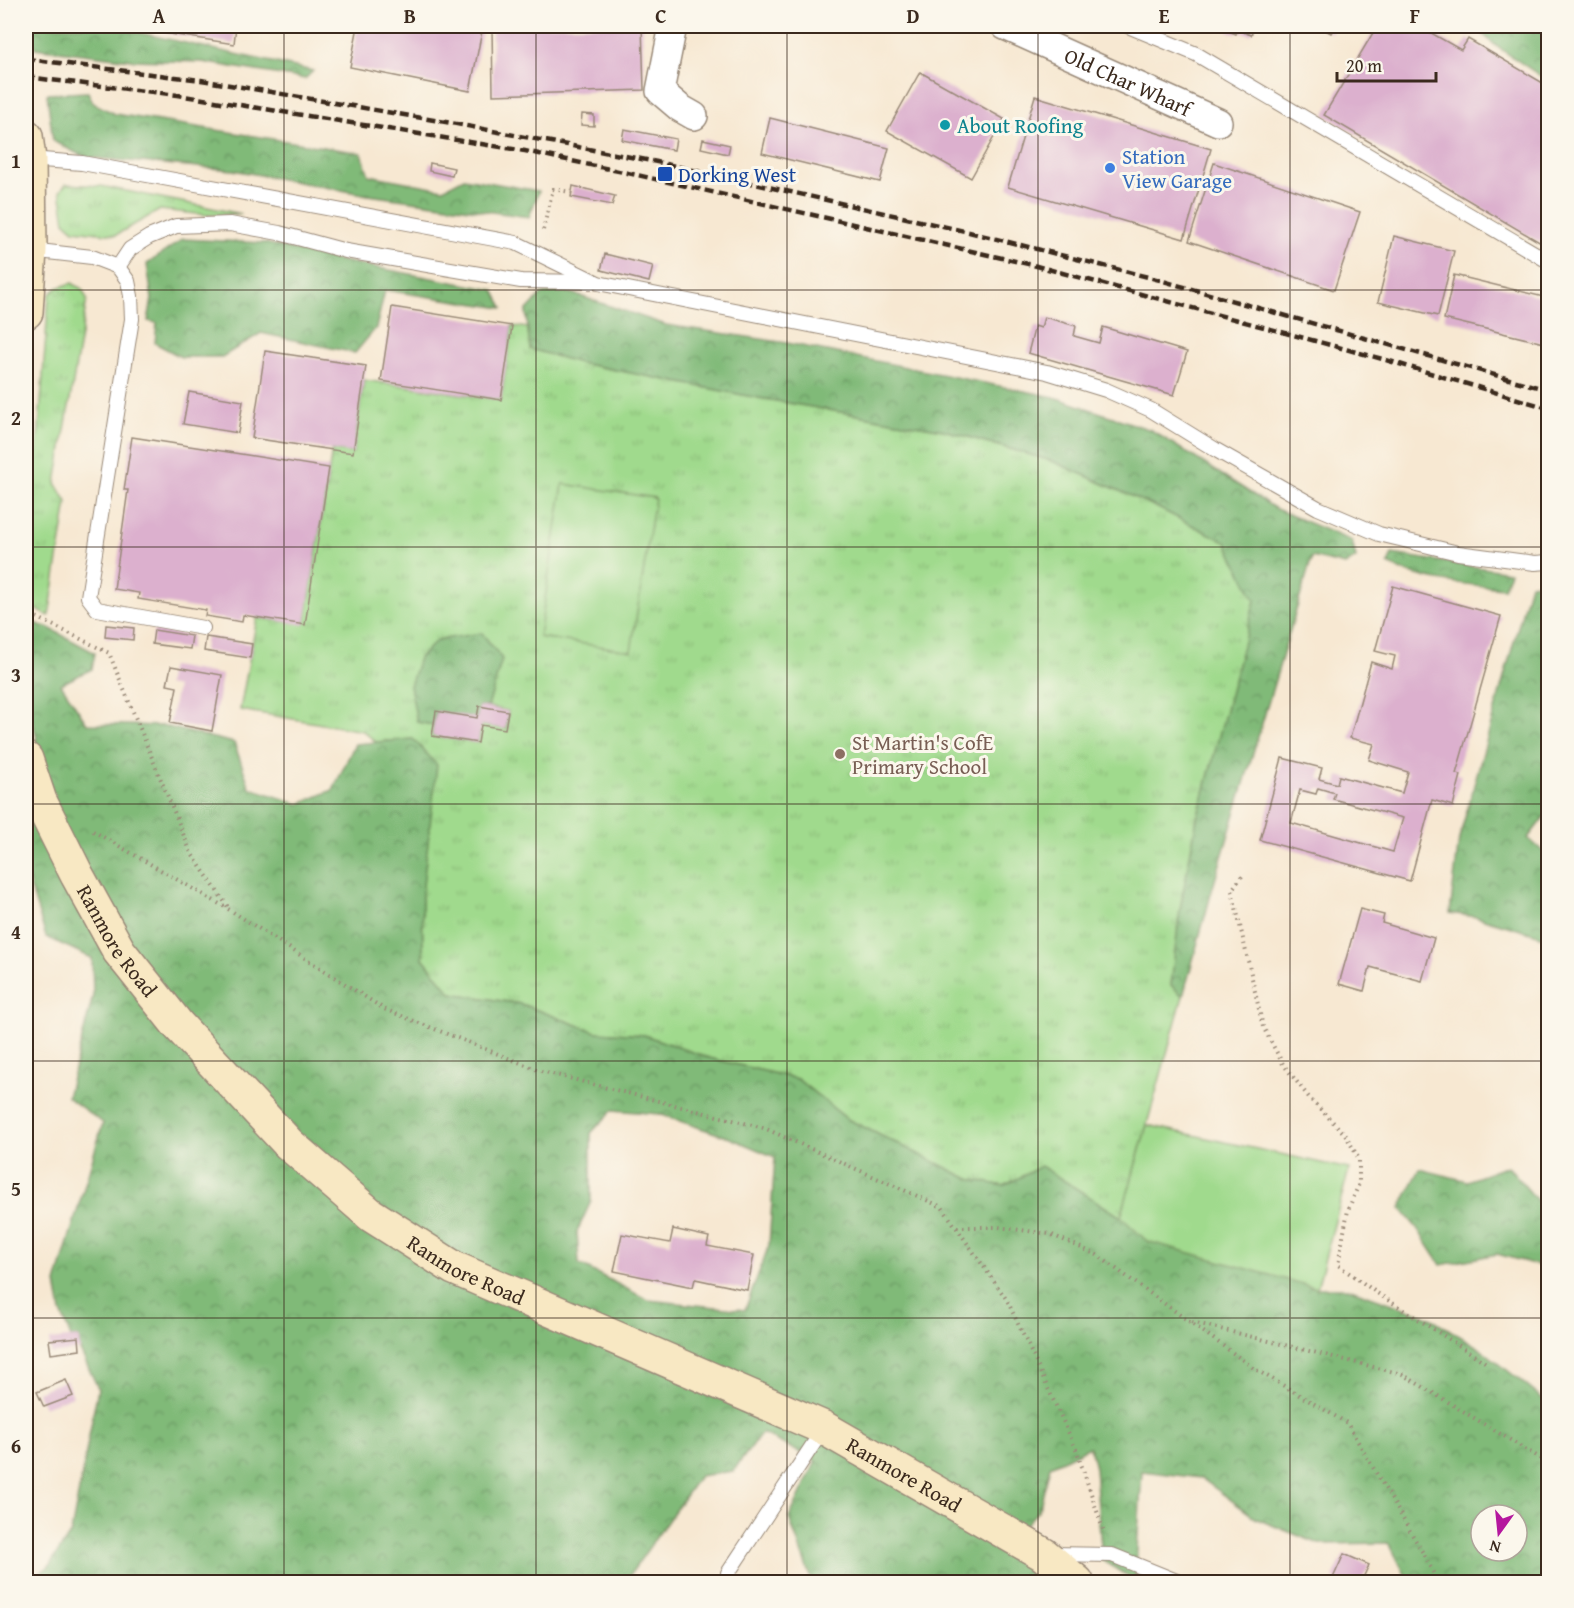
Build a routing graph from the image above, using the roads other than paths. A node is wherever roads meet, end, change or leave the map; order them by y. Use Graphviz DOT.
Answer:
graph roads {
  1 [pos="673,26"];
  2 [pos="1005,26"];
  3 [pos="1128,26"];
  4 [pos="694,116"];
  5 [pos="1218,122"];
  6 [pos="27,145"];
  7 [pos="30,250"];
  8 [pos="1548,261"];
  9 [pos="118,267"];
  10 [pos="598,282"];
  11 [pos="26,307"];
  12 [pos="26,312"];
  13 [pos="1548,562"];
  14 [pos="203,628"];
  15 [pos="26,759"];
  16 [pos="824,1428"];
  17 [pos="1043,1554"];
  18 [pos="728,1573"];
  19 [pos="1077,1582"];
  20 [pos="1179,1582"];
  1 -- 4 [label="street"];
  2 -- 5 [label="street, Old Char Wharf"];
  3 -- 8 [label="lane"];
  6 -- 7 [label="street"];
  6 -- 10 [label="lane"];
  7 -- 9 [label="lane"];
  7 -- 11 [label="street"];
  9 -- 10 [label="lane"];
  9 -- 14 [label="lane"];
  10 -- 13 [label="lane"];
  11 -- 12 [label="street"];
  15 -- 16 [label="street, Ranmore Road"];
  16 -- 17 [label="street, Ranmore Road"];
  16 -- 18 [label="lane"];
  17 -- 19 [label="street, Ranmore Road"];
  17 -- 20 [label="lane"];
}
